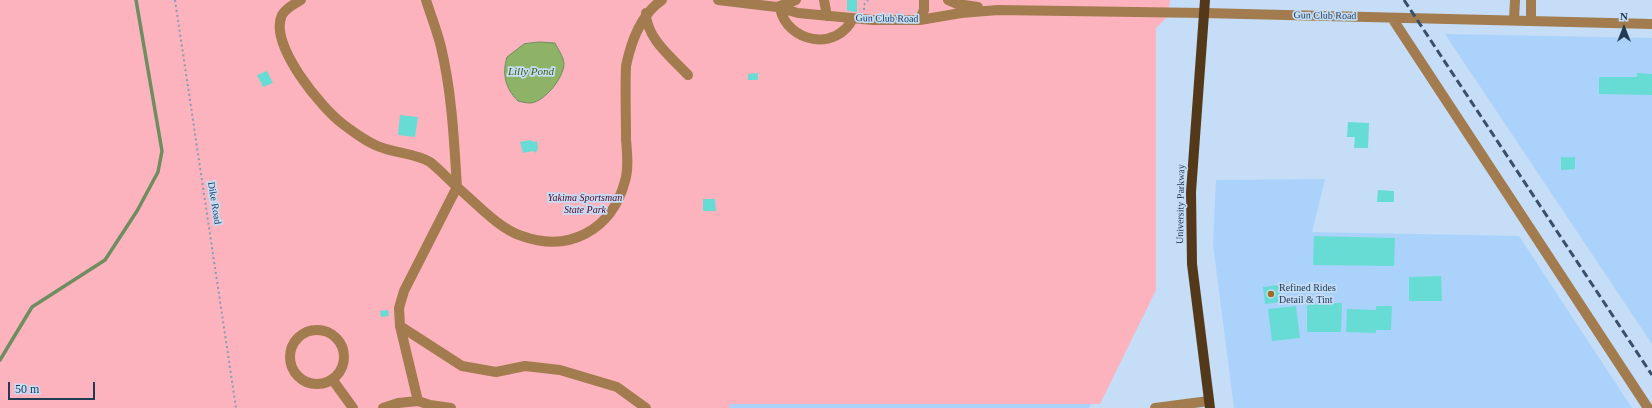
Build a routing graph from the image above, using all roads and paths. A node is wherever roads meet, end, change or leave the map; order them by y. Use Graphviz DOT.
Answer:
graph roads {
  1 [pos="175,0"];
  2 [pos="301,0"];
  3 [pos="426,0"];
  4 [pos="651,0"];
  5 [pos="662,0"];
  6 [pos="718,0"];
  7 [pos="796,0"];
  8 [pos="824,0"];
  9 [pos="924,0"];
  10 [pos="948,0"];
  11 [pos="1205,0"];
  12 [pos="1515,0"];
  13 [pos="1531,0"];
  14 [pos="778,7"];
  15 [pos="998,10"];
  16 [pos="1204,13"];
  17 [pos="646,14"];
  18 [pos="827,16"];
  19 [pos="853,18"];
  20 [pos="1392,18"];
  21 [pos="919,20"];
  22 [pos="1514,20"];
  23 [pos="1531,21"];
  24 [pos="1652,24"];
  25 [pos="688,75"];
  26 [pos="457,187"];
  27 [pos="400,326"];
  28 [pos="332,380"];
  29 [pos="413,404"];
  30 [pos="1209,405"];
  31 [pos="430,407"];
  32 [pos="236,408"];
  33 [pos="353,408"];
  34 [pos="383,408"];
  35 [pos="452,408"];
  36 [pos="646,408"];
  37 [pos="1156,408"];
  38 [pos="1648,408"];
  1 -- 32 [label="path, Dike Road"];
  2 -- 26 [label="street"];
  3 -- 26 [label="street"];
  4 -- 17 [label="street"];
  5 -- 17 [label="street"];
  6 -- 14 [label="street, Gun Club Road"];
  7 -- 14 [label="street, Gun Club Road"];
  8 -- 18 [label="street"];
  9 -- 21 [label="street"];
  10 -- 15 [label="street, Gun Club Road"];
  11 -- 16 [label="main road, University Parkway"];
  12 -- 22 [label="street"];
  13 -- 23 [label="street"];
  14 -- 18 [label="street, Gun Club Road"];
  14 -- 19 [label="street"];
  15 -- 16 [label="street, Gun Club Road"];
  15 -- 21 [label="street, Gun Club Road"];
  16 -- 20 [label="street, Gun Club Road"];
  16 -- 30 [label="main road, University Parkway"];
  17 -- 25 [label="street"];
  17 -- 26 [label="street"];
  18 -- 19 [label="street, Gun Club Road"];
  19 -- 21 [label="street, Gun Club Road"];
  20 -- 22 [label="street, Gun Club Road"];
  20 -- 38 [label="street"];
  22 -- 23 [label="street, Gun Club Road"];
  23 -- 24 [label="street, Gun Club Road"];
  26 -- 27 [label="street"];
  27 -- 29 [label="street"];
  27 -- 36 [label="street"];
  28 -- 28 [label="street"];
  28 -- 33 [label="street"];
  29 -- 31 [label="street"];
  29 -- 34 [label="street"];
  30 -- 37 [label="street"];
  31 -- 35 [label="street"];
}
